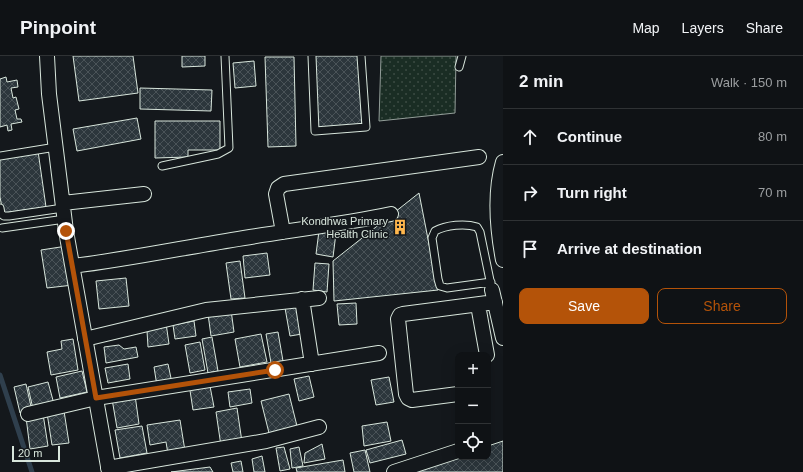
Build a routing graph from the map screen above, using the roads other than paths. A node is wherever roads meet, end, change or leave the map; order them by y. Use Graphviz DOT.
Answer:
graph roads {
  1 [pos="47,56"];
  2 [pos="225,56"];
  3 [pos="312,56"];
  4 [pos="361,56"];
  5 [pos="462,56"];
  6 [pos="459,67"];
  7 [pos="56,147"];
  8 [pos="0,156"];
  9 [pos="479,157"];
  10 [pos="503,162"];
  11 [pos="162,166"];
  12 [pos="144,194"];
  13 [pos="0,208"];
  14 [pos="64,210"];
  15 [pos="391,214"];
  16 [pos="2,228"];
  17 [pos="282,232"];
  18 [pos="503,260"];
  19 [pos="73,266"];
  20 [pos="493,291"];
  21 [pos="319,298"];
  22 [pos="302,299"];
  23 [pos="478,305"];
  24 [pos="503,338"];
  25 [pos="85,339"];
  26 [pos="486,352"];
  27 [pos="379,353"];
  28 [pos="312,364"];
  29 [pos="455,394"];
  30 [pos="96,398"];
  31 [pos="28,414"];
  32 [pos="319,427"];
  33 [pos="455,452"];
  34 [pos="109,470"];
  35 [pos="394,472"];
  1 -- 7 [label="street"];
  2 -- 11 [label="lane"];
  3 -- 4 [label="lane"];
  5 -- 6 [label="lane"];
  7 -- 8 [label="lane"];
  7 -- 14 [label="street"];
  9 -- 17 [label="street"];
  10 -- 18 [label="street"];
  12 -- 14 [label="street"];
  13 -- 14 [label="lane"];
  14 -- 16 [label="lane"];
  14 -- 19 [label="street"];
  15 -- 17 [label="street"];
  17 -- 19 [label="street"];
  19 -- 25 [label="street"];
  20 -- 20 [label="lane"];
  20 -- 23 [label="street"];
  20 -- 24 [label="street"];
  21 -- 22 [label="street"];
  22 -- 25 [label="street"];
  22 -- 28 [label="street"];
  23 -- 26 [label="street"];
  23 -- 29 [label="street"];
  25 -- 30 [label="street"];
  27 -- 28 [label="street"];
  28 -- 30 [label="street"];
  30 -- 31 [label="street"];
  30 -- 34 [label="street"];
  32 -- 34 [label="street"];
  33 -- 35 [label="street"];
}
